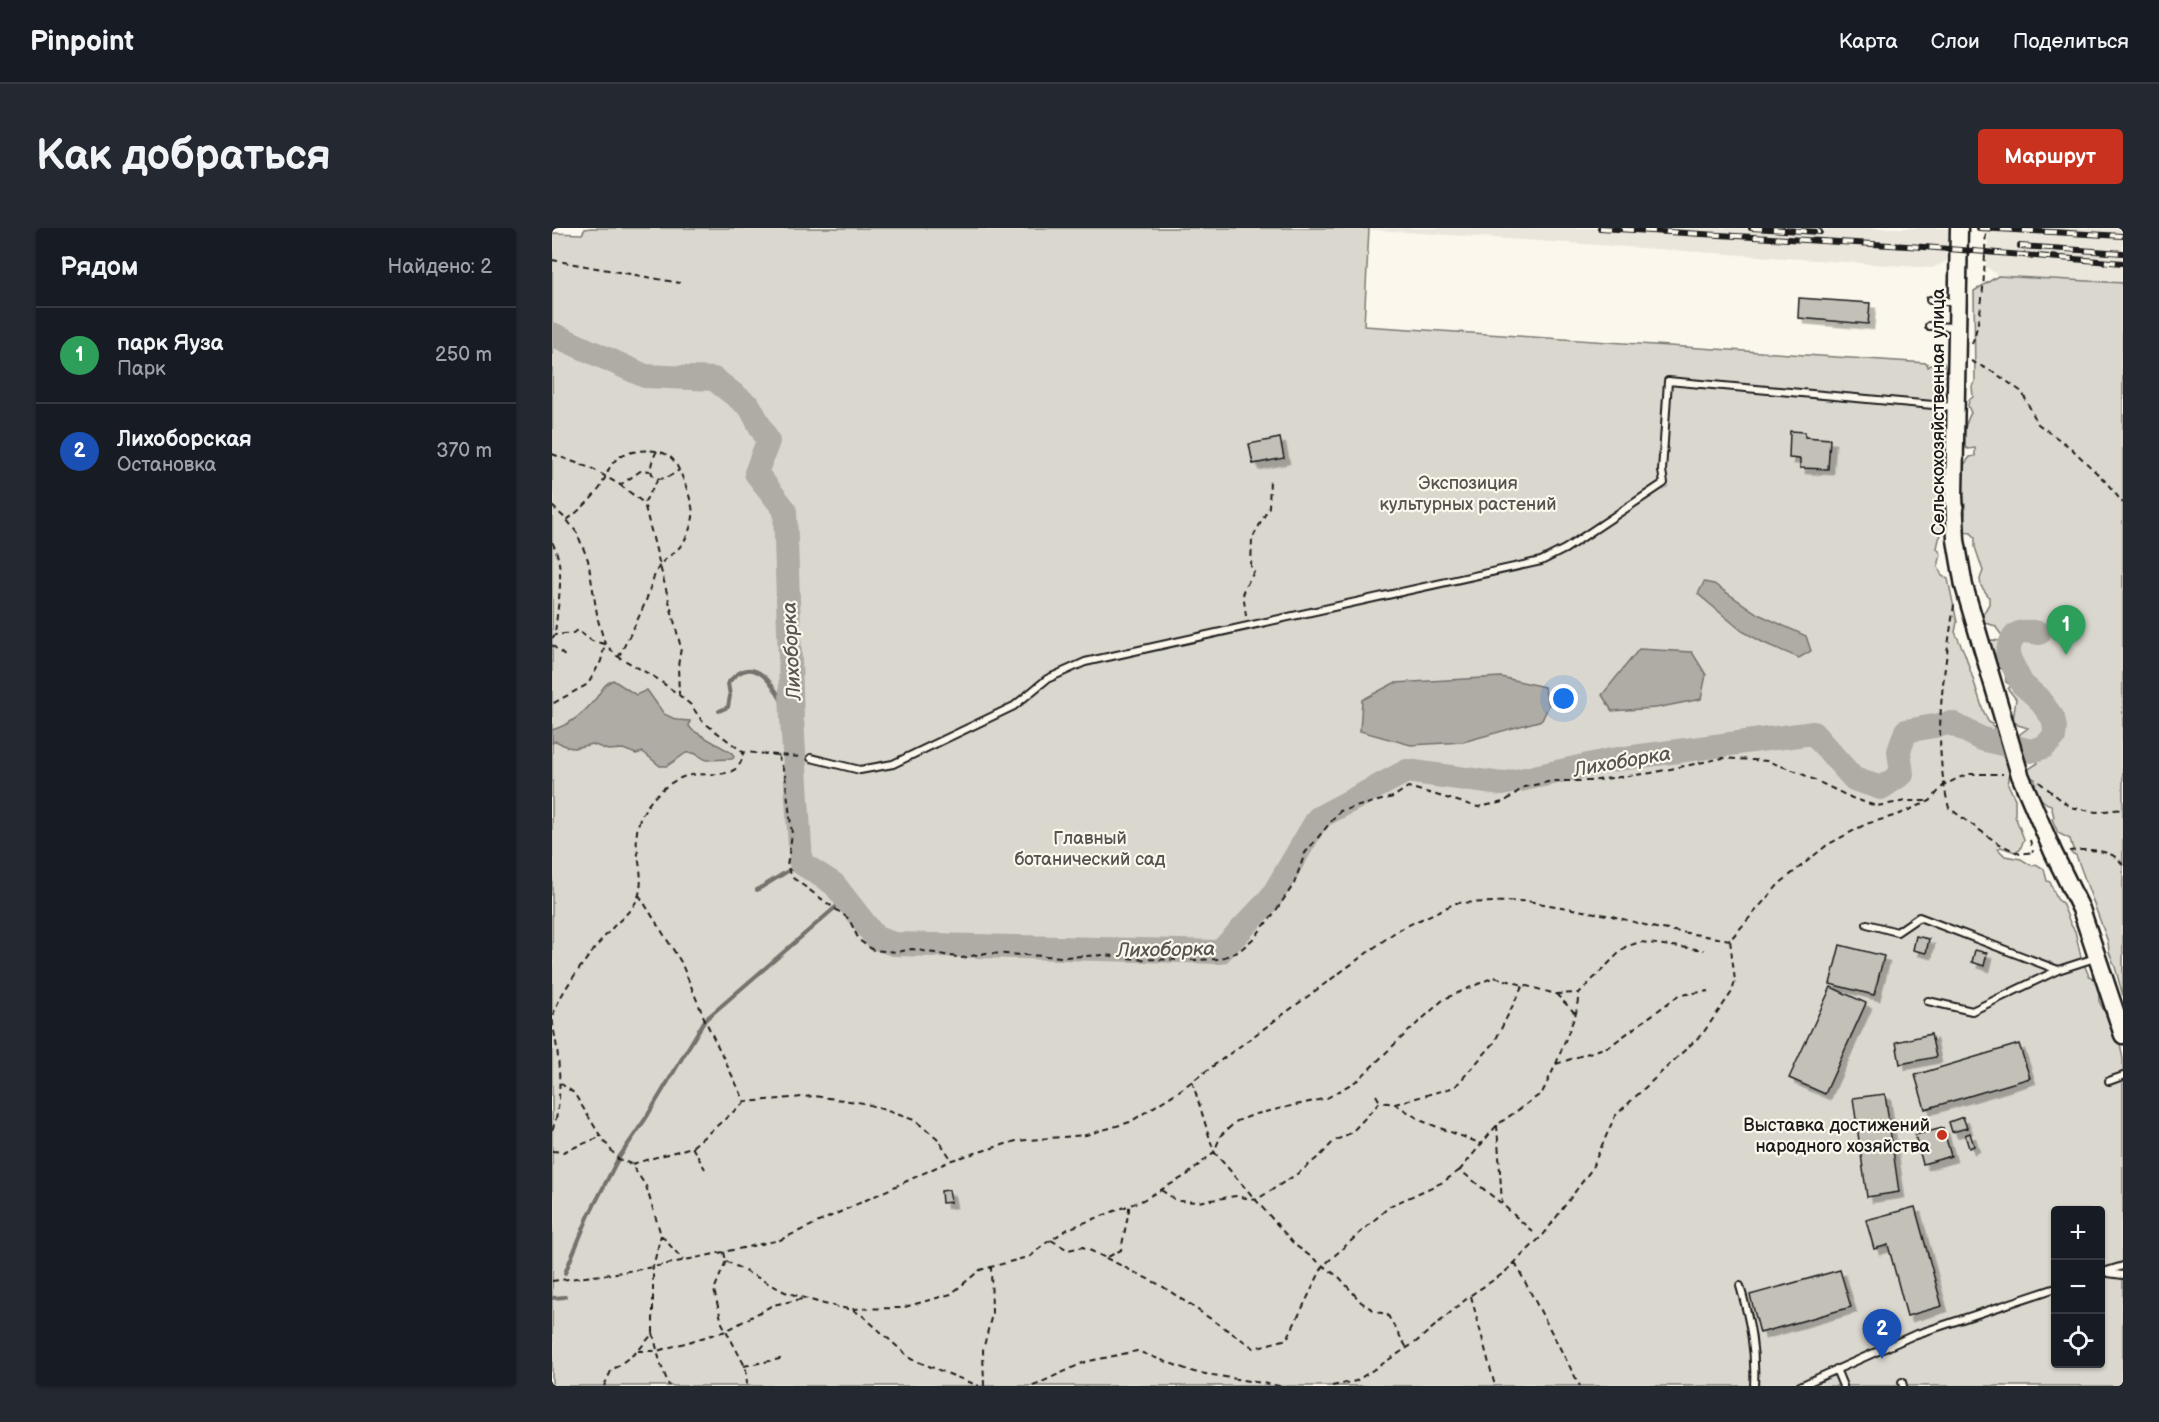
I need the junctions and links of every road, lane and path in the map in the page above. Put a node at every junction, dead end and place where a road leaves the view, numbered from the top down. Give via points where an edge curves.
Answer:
1 (1959, 228) edge
2 (1986, 228) edge
3 (552, 260) edge
4 (680, 283) dead end
5 (1930, 300) dead end
6 (1957, 302) junction
7 (1929, 326) dead end
8 (1957, 327) junction
9 (1971, 348) dead end
10 (1971, 354) dead end
11 (1971, 360) junction
12 (1969, 366) dead end
13 (1955, 407) junction
14 (657, 451) junction
15 (552, 454) edge
16 (679, 470) junction
17 (650, 471) junction
18 (605, 476) junction
19 (658, 479) junction
20 (1270, 479) dead end
21 (620, 485) junction
22 (644, 503) junction
23 (2123, 504) edge
24 (552, 507) edge
25 (567, 520) junction
26 (552, 542) edge
27 (661, 564) junction
28 (552, 585) edge
29 (559, 586) junction
30 (1954, 603) dead end
31 (1247, 625) junction
32 (555, 634) junction
33 (552, 638) edge
34 (605, 644) junction
35 (552, 645) edge
36 (619, 657) junction
37 (567, 658) dead end
38 (678, 695) junction
39 (552, 704) edge
40 (743, 752) junction
41 (778, 755) junction
42 (811, 758) joint
43 (2020, 775) junction
44 (1943, 786) junction
45 (1930, 801) junction
46 (2123, 809) edge
47 (2033, 852) dead end
48 (2053, 852) junction
49 (2123, 866) edge
50 (639, 895) junction
51 (1867, 924) dead end
52 (1730, 940) junction
53 (1704, 950) dead end
54 (2098, 957) junction
55 (2058, 970) junction
56 (1523, 985) junction
57 (1709, 991) dead end
58 (1578, 993) junction
59 (1556, 994) junction
60 (1928, 1001) dead end
61 (1576, 1013) junction
62 (552, 1018) edge
63 (2123, 1035) edge
64 (1556, 1064) junction
65 (2123, 1076) edge
66 (1192, 1081) junction
67 (2109, 1081) dead end
68 (560, 1083) junction
69 (1376, 1095) dead end
70 (745, 1102) junction
71 (1380, 1102) junction
72 (1395, 1104) junction
73 (1497, 1125) junction
74 (552, 1130) edge
75 (601, 1137) junction
76 (1482, 1144) junction
77 (693, 1147) junction
78 (552, 1151) edge
79 (1214, 1152) junction
80 (952, 1160) junction
81 (631, 1164) junction
82 (705, 1169) dead end
83 (1460, 1170) junction
84 (1161, 1190) junction
85 (1256, 1200) junction
86 (1502, 1204) junction
87 (1129, 1205) junction
88 (1533, 1232) dead end
89 (661, 1235) junction
90 (1051, 1240) junction
91 (724, 1252) junction
92 (1106, 1258) junction
93 (684, 1261) junction
94 (726, 1261) junction
95 (1515, 1263) junction
96 (1323, 1266) junction
97 (2123, 1266) edge
98 (653, 1267) junction
99 (991, 1267) junction
100 (2105, 1272) edge
101 (2105, 1273) edge
102 (2123, 1275) edge
103 (552, 1281) edge
104 (1740, 1286) dead end
105 (2051, 1289) edge
106 (1471, 1295) junction
107 (804, 1298) junction
108 (852, 1309) junction
109 (726, 1331) junction
110 (653, 1333) junction
111 (1407, 1348) junction
112 (638, 1351) junction
113 (657, 1351) junction
114 (785, 1358) dead end
115 (744, 1366) junction
116 (1836, 1369) junction
117 (604, 1386) edge
118 (669, 1386) edge
119 (747, 1386) edge
120 (979, 1386) edge
121 (984, 1386) edge
122 (1033, 1386) edge
123 (1280, 1386) edge
124 (1332, 1386) edge
125 (1495, 1386) edge
126 (1580, 1386) edge
127 (1754, 1386) edge
128 (1800, 1386) edge
129 (1843, 1386) edge

1 - 6 main road, Сельскохозяйственная улица
2 - 9 path via 1983,299
3 - 4 path
5 - 6 lane
6 - 8 main road, Сельскохозяйственная улица
7 - 8 lane
8 - 13 main road, Сельскохозяйственная улица
10 - 11 path
11 - 12 path
11 - 23 path via 2022,392 2038,424 2071,448
13 - 31 lane via 1668,381 1664,483 1565,549 1541,561
13 - 43 main road, Сельскохозяйственная улица via 1956,540 1964,586
14 - 16 path via 668,454
14 - 17 path
14 - 18 path via 623,454 615,459
15 - 18 path
16 - 19 path via 666,479
16 - 27 path via 693,517 685,540
17 - 19 path
17 - 21 path via 642,470
18 - 21 path
18 - 25 path via 592,497
19 - 22 path
20 - 31 path via 1269,507 1252,539 1254,572 1243,591
21 - 22 path
22 - 27 path
24 - 25 path
25 - 34 path via 577,532 588,561
26 - 29 path via 560,566
27 - 36 path
27 - 38 path via 681,648
28 - 29 path
29 - 32 path
30 - 44 path via 1939,710
31 - 42 lane via 1085,662 1047,679 1014,706 893,764 860,770
32 - 33 path
32 - 34 path via 577,630 592,641
34 - 36 path
34 - 39 path via 588,684
35 - 37 path
36 - 38 path
38 - 40 path via 702,721
40 - 41 path
40 - 50 path via 743,760 724,775 684,776 665,787 651,802 641,818 637,838
41 - 42 path
41 - 45 path via 785,775 792,834 787,866 793,878 849,919 859,940 873,950 912,949 962,958 986,953 1196,960 1219,959 1238,952 1275,912 1294,884 1305,853 1340,812 1393,797 1408,787 1478,807 1504,802 1524,787 1552,781 1651,773 1723,758 1767,761 1876,806
43 - 44 path via 1970,774
43 - 46 path via 2029,774 2070,807 2096,812
43 - 48 main road, Сельскохозяйственная улица
44 - 45 path
44 - 47 path via 1948,808 1965,821 2020,854
45 - 52 path via 1866,824 1827,845 1779,884
48 - 49 path via 2105,852
48 - 54 main road, Сельскохозяйственная улица via 2081,909
50 - 62 path via 596,946
50 - 70 path via 681,962
51 - 55 lane via 1897,932 1920,917
52 - 66 path via 1527,901 1456,903 1398,930
52 - 95 path via 1735,981 1732,992 1703,1033 1615,1116 1592,1170 1544,1234
53 - 58 path via 1640,942 1625,947
54 - 55 lane
54 - 63 main road, Сельскохозяйственная улица
55 - 60 lane via 1971,1011
56 - 59 path
56 - 72 path via 1494,1043 1455,1087
56 - 79 path via 1494,977 1444,999 1358,1080 1327,1098 1237,1121 1221,1135
57 - 64 path via 1679,995 1610,1046
58 - 59 path
58 - 61 path
59 - 61 path
61 - 64 path
62 - 68 path
64 - 73 path via 1542,1093
65 - 67 lane
66 - 79 path
66 - 80 path via 1130,1122 1086,1135 1016,1141
68 - 74 path
68 - 75 path via 574,1093
69 - 71 path
70 - 77 path
70 - 80 path via 814,1096 864,1103 914,1120 936,1138
71 - 72 path
71 - 85 path via 1352,1132
72 - 76 path via 1422,1121
73 - 76 path
73 - 86 path
75 - 78 path via 564,1152
75 - 81 path via 618,1159
76 - 83 path
77 - 81 path
77 - 82 path
79 - 84 path
79 - 85 path
80 - 91 path via 780,1240
81 - 89 path via 646,1186
83 - 86 path
83 - 96 path via 1390,1206
84 - 85 path via 1178,1201 1236,1196
84 - 87 path
85 - 96 path via 1295,1245
86 - 88 path
87 - 90 path via 1068,1229
87 - 92 path via 1121,1250
89 - 93 path
89 - 98 path
90 - 92 path via 1068,1250 1083,1247
90 - 99 path via 1031,1256
91 - 93 path
91 - 94 path
92 - 96 path via 1162,1286 1254,1348 1287,1339
93 - 98 path
94 - 107 path
94 - 109 path via 714,1290
95 - 106 path
95 - 126 path
96 - 111 path via 1361,1302 1386,1314
97 - 100 lane
98 - 103 path
98 - 110 path
99 - 108 path via 980,1270 951,1294 902,1308
99 - 121 path via 992,1314 983,1350
101 - 102 lane
104 - 127 lane via 1753,1335
105 - 116 lane via 1914,1335
106 - 111 path
106 - 125 path
107 - 108 path
107 - 109 path via 773,1305
108 - 120 path via 911,1359
109 - 113 path
109 - 115 path
110 - 112 path
110 - 113 path
111 - 124 path via 1356,1381
112 - 113 path
112 - 117 path via 610,1371
113 - 118 path
114 - 115 path
115 - 119 path
116 - 128 lane
116 - 129 lane
122 - 123 path via 1085,1362 1137,1351 1194,1372

